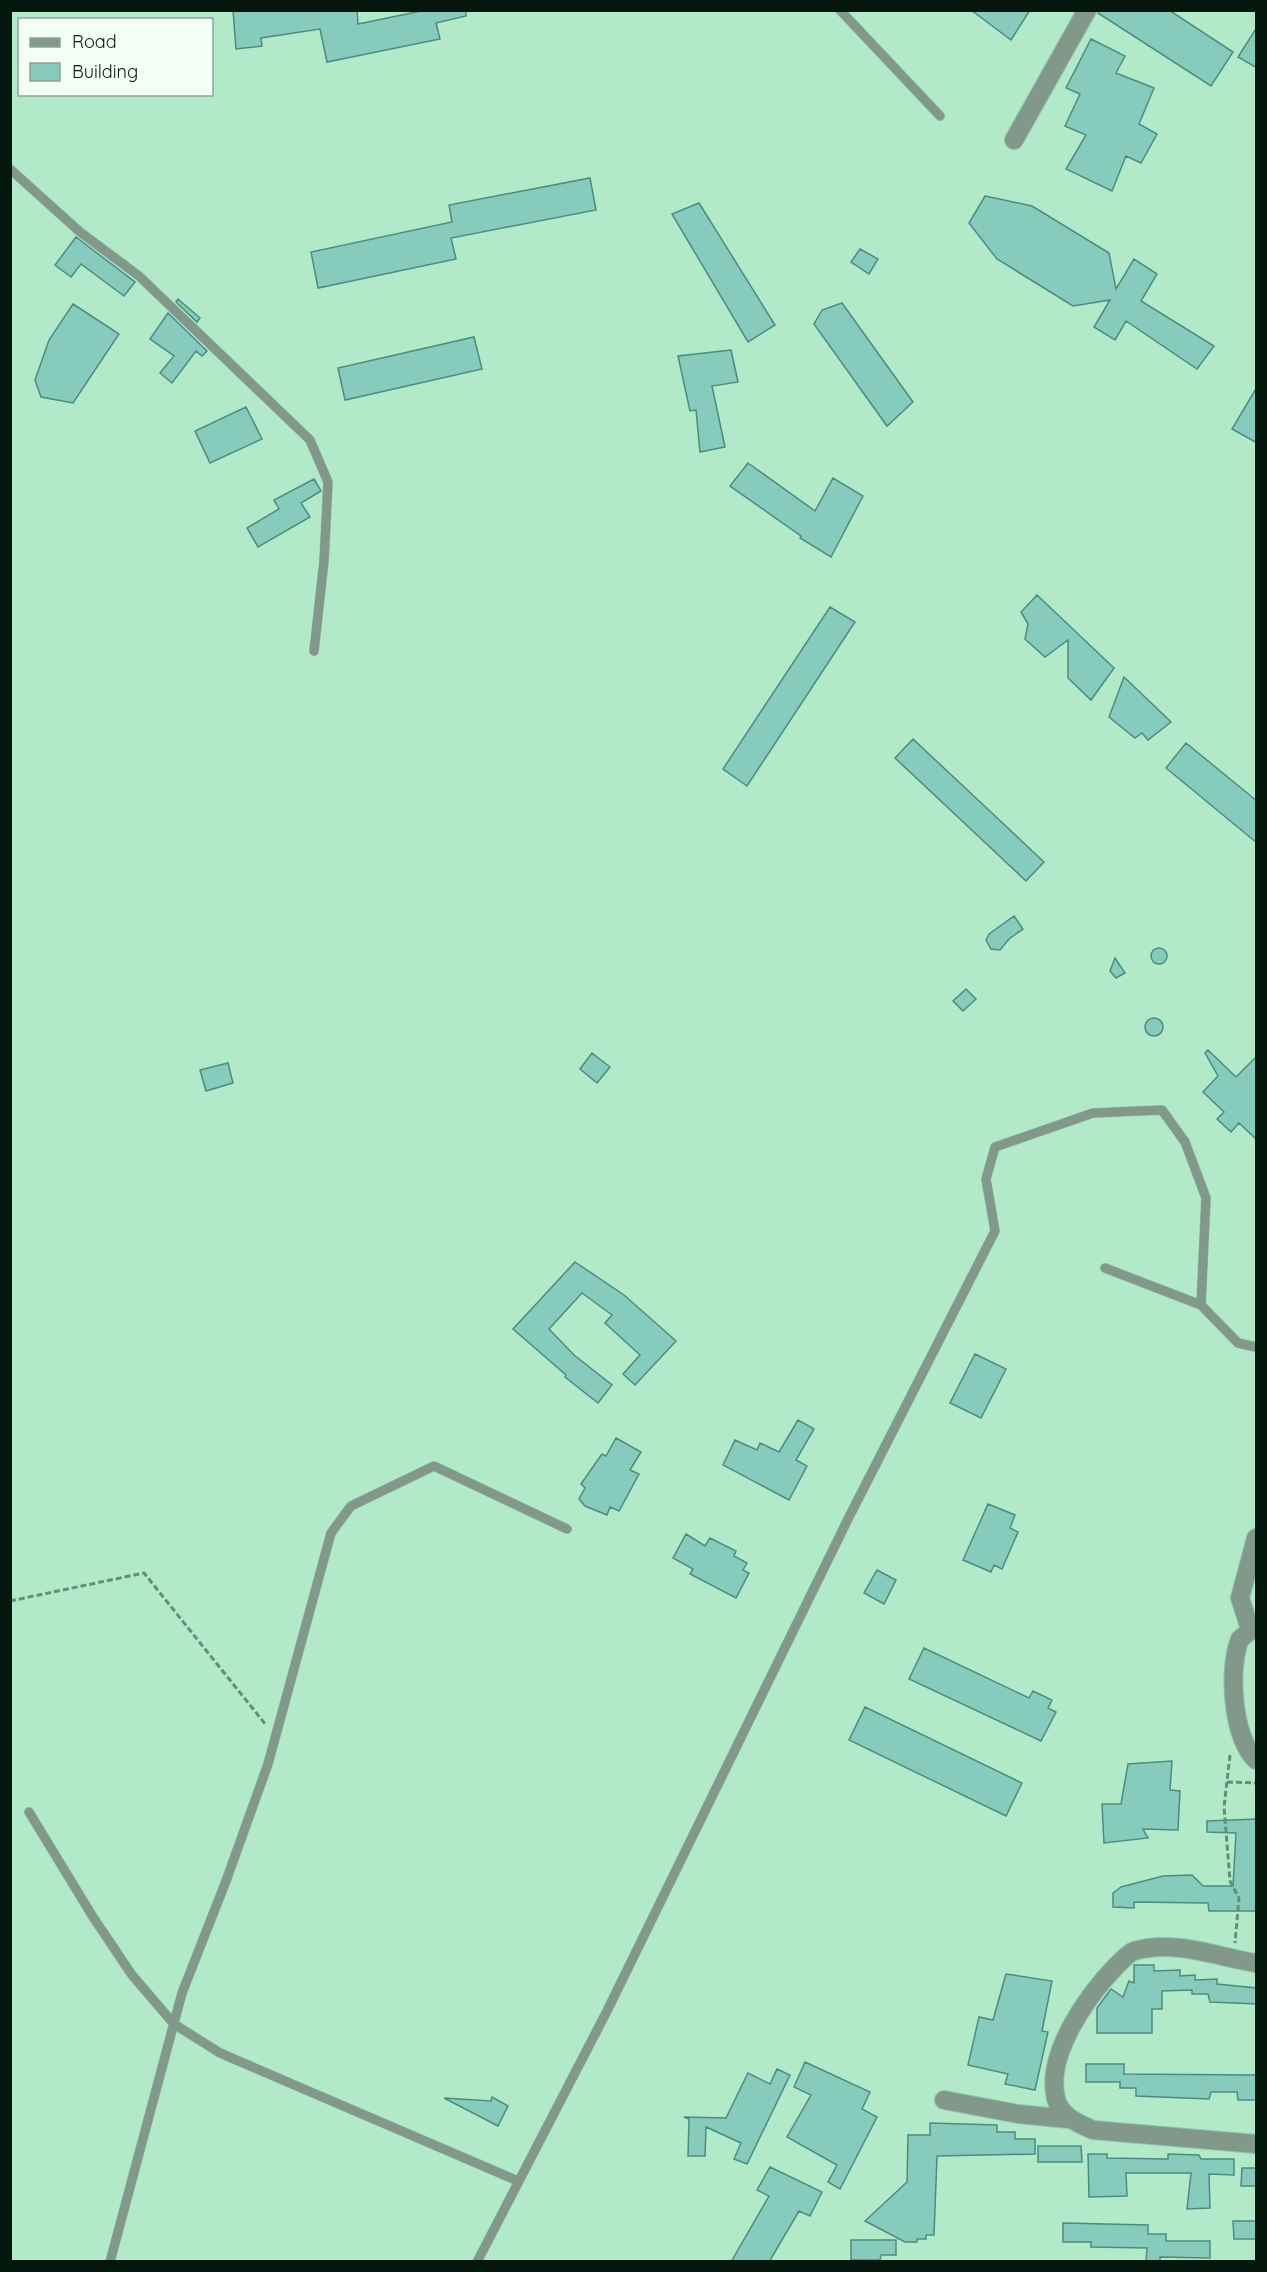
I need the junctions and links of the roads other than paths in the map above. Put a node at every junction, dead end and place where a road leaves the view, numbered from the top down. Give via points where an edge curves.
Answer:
1 (840, 10) edge
2 (1087, 10) edge
3 (939, 116) dead end
4 (1014, 140) dead end
5 (10, 170) edge
6 (314, 651) dead end
7 (1105, 1268) dead end
8 (1201, 1305) junction
9 (1257, 1347) edge
10 (567, 1529) dead end
11 (1257, 1538) edge
12 (1253, 1628) edge
13 (1257, 1760) edge
14 (29, 1812) dead end
15 (1257, 1963) edge
16 (174, 2024) junction
17 (945, 2100) dead end
18 (1069, 2119) junction
19 (1257, 2144) edge
20 (518, 2181) junction
21 (110, 2262) edge
22 (477, 2262) edge

1 - 3 lane
2 - 4 street
5 - 6 lane via 80,232 140,276 310,440 328,482
7 - 8 lane
8 - 9 lane via 1238,1343
8 - 20 lane via 1206,1198 1185,1142 1162,1110 1093,1113 995,1147 986,1179 995,1231 848,1519 607,2012
10 - 16 lane via 434,1466 351,1506 330,1533 275,1736
11 - 12 street via 1240,1598
12 - 13 street via 1240,1639 1234,1676 1240,1728
14 - 16 lane via 132,1975
15 - 18 street via 1161,1946 1131,1951 1102,1981 1070,2028 1056,2066 1056,2100
16 - 20 lane via 220,2053
16 - 21 lane
17 - 18 street via 1018,2115
18 - 19 street via 1093,2130
20 - 22 lane

